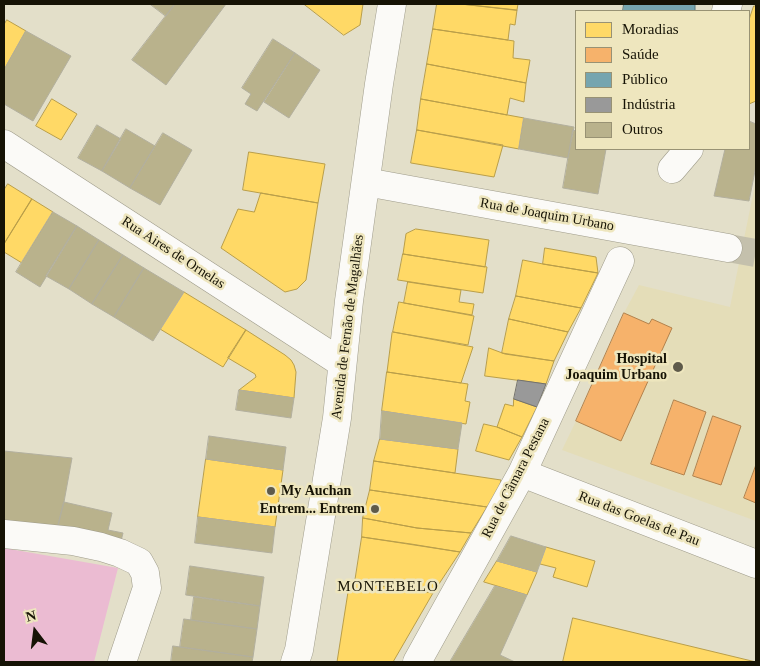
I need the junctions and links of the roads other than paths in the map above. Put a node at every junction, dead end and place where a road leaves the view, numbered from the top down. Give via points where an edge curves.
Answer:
1 (392, 4) edge
2 (4, 144) edge
3 (366, 182) junction
4 (728, 248) tunnel mouth
5 (620, 261) dead end
6 (342, 363) junction
7 (522, 473) junction
8 (4, 534) edge
9 (756, 564) edge
10 (299, 658) edge
11 (122, 662) edge
12 (417, 662) edge

1 - 3 street, Avenida de Fernão de Magalhães
2 - 6 street, Rua Aires de Ornelas
3 - 4 street, Rua de Joaquim Urbano
3 - 6 street, Avenida de Fernão de Magalhães
5 - 7 street, Rua de Câmara Pestana
6 - 10 street, Avenida de Fernão de Magalhães via 337,418
7 - 9 street, Rua das Goelas de Pau
7 - 12 street, Rua de Câmara Pestana
8 - 11 street via 102,546 139,562 147,588

